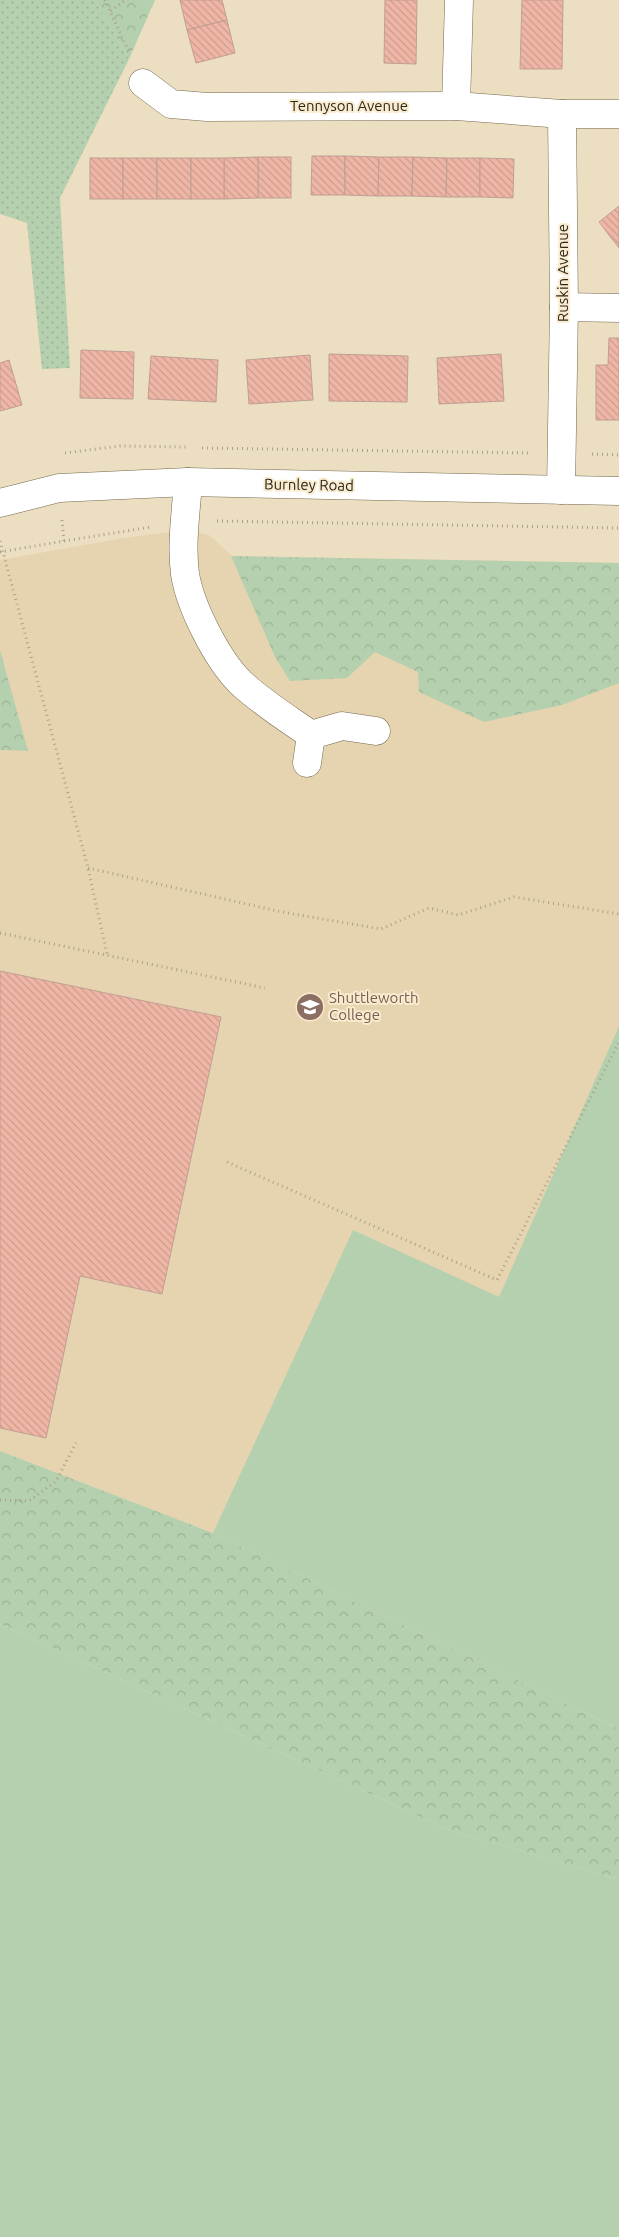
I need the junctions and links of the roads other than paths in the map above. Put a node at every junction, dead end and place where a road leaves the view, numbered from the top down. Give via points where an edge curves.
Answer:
1 (459, 0) edge
2 (143, 83) road end
3 (456, 106) junction
4 (562, 114) junction
5 (619, 114) edge
6 (564, 307) junction
7 (619, 308) edge
8 (188, 482) junction
9 (561, 490) junction
10 (619, 491) edge
11 (0, 503) edge
12 (376, 732) dead end
13 (310, 735) junction
14 (307, 763) dead end

1 - 3 street
2 - 3 street, Tennyson Avenue via 171,104 207,107
3 - 4 street, Tennyson Avenue
4 - 5 street
4 - 6 street, Ruskin Avenue
6 - 7 street
6 - 9 street, Ruskin Avenue
8 - 9 street, Burnley Road
8 - 11 street, Burnley Road via 60,488
8 - 13 street via 185,522 187,581 192,603 212,643 240,681
9 - 10 street, Burnley Road
12 - 13 street via 342,726
13 - 14 street

